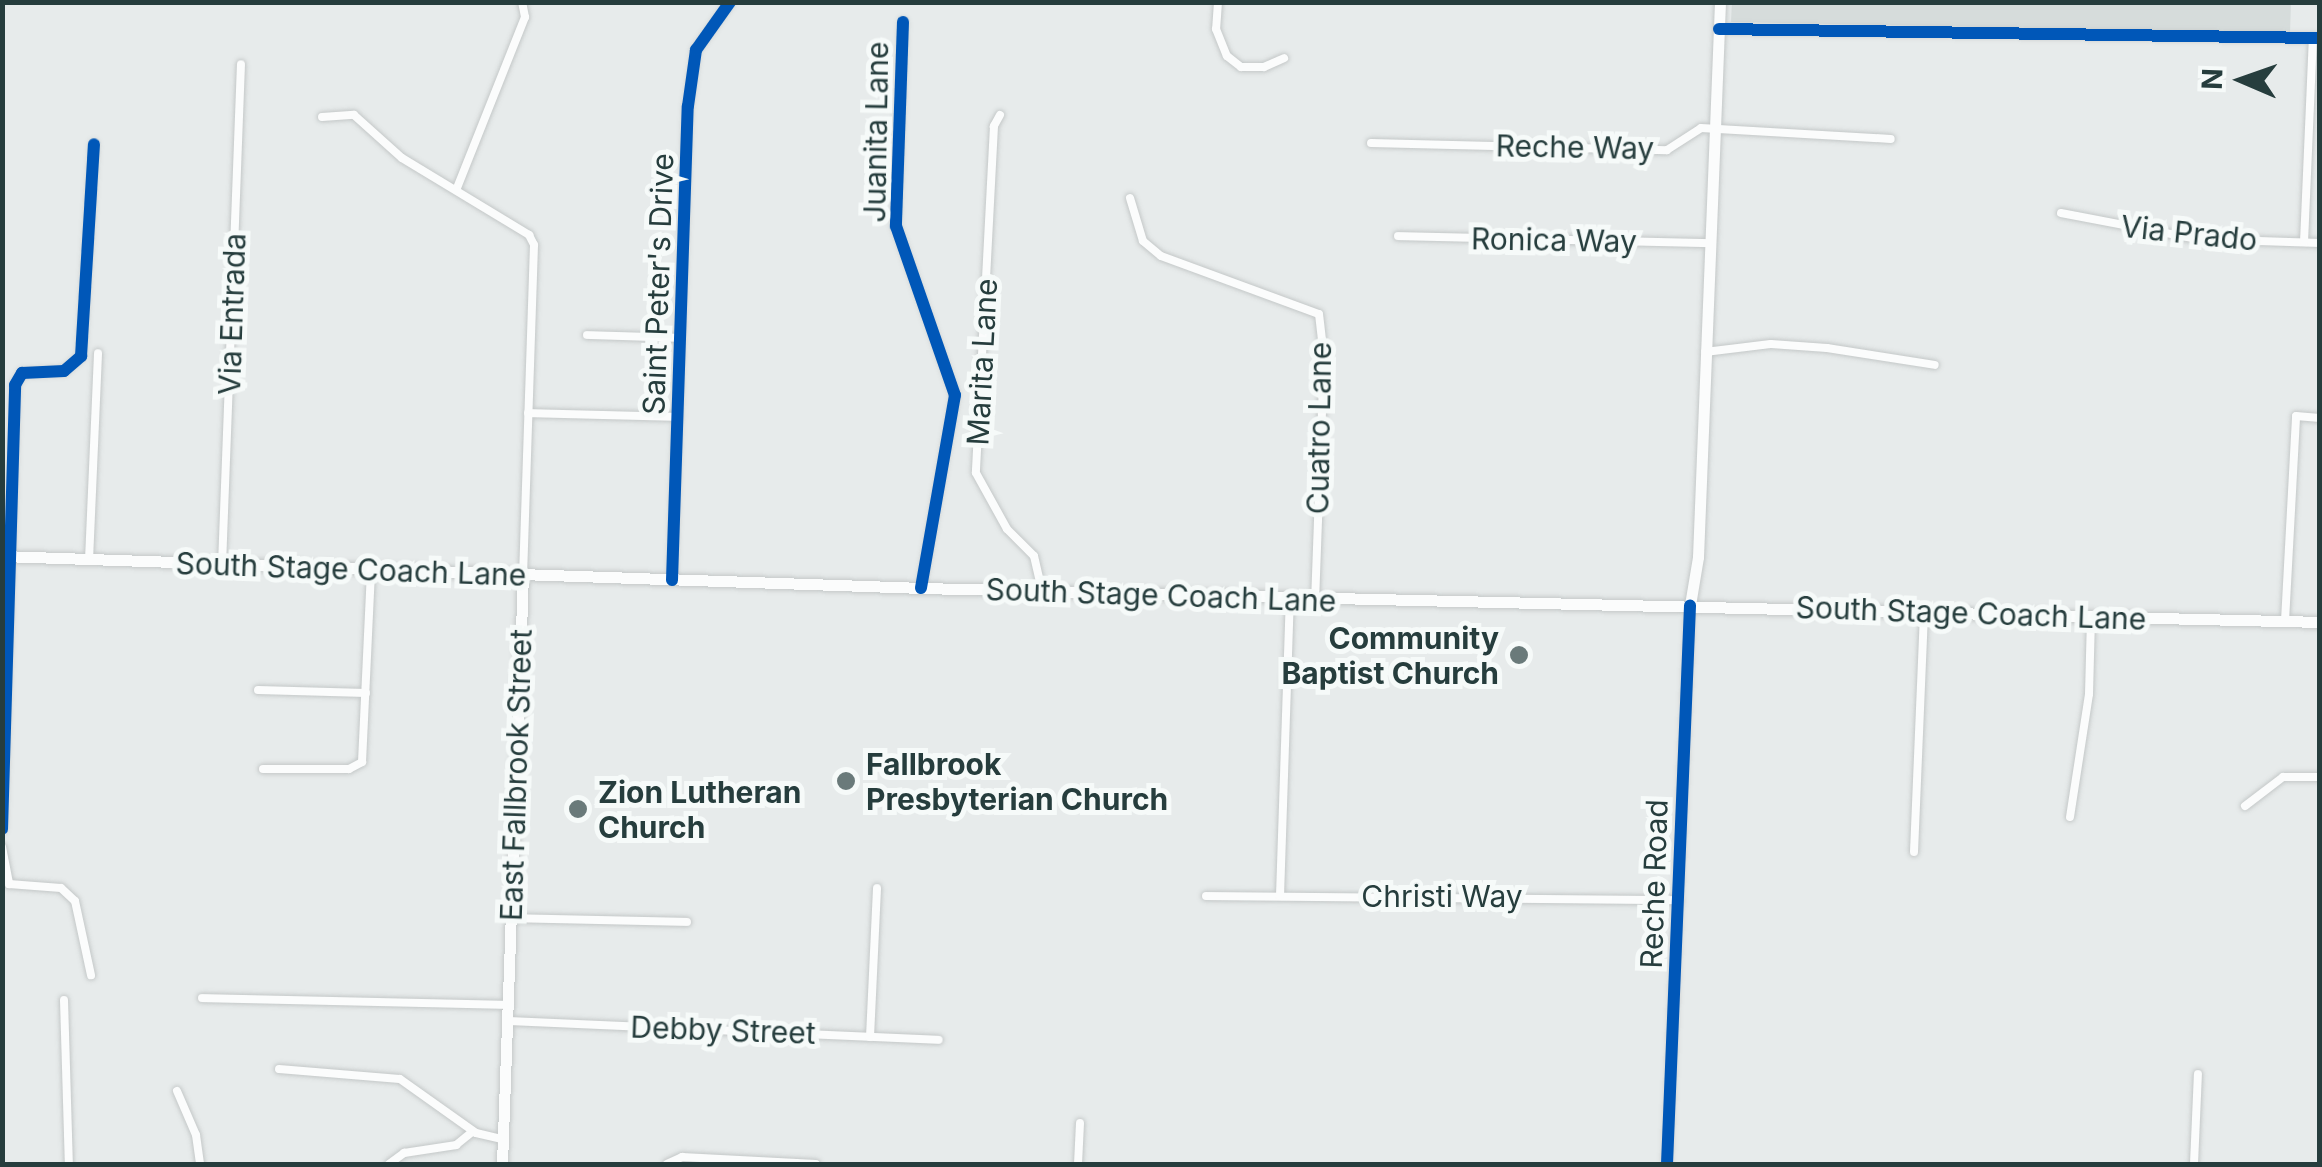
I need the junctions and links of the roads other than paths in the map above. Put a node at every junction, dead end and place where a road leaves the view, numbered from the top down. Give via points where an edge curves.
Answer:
1 (522, 2) edge
2 (730, 2) edge
3 (1218, 2) edge
4 (1720, 2) edge
5 (902, 22) dead end
6 (1719, 29) junction
7 (2316, 39) edge
8 (1284, 58) dead end
9 (242, 64) dead end
10 (1000, 115) dead end
11 (322, 117) dead end
12 (1715, 129) junction
13 (1891, 139) dead end
14 (1371, 143) dead end
15 (94, 144) dead end
16 (457, 188) junction
17 (1130, 198) dead end
18 (2061, 213) dead end
19 (1398, 236) dead end
20 (2304, 242) junction
21 (1709, 243) junction
22 (2320, 243) edge
23 (587, 335) dead end
24 (680, 338) junction
25 (1705, 352) junction
26 (98, 353) dead end
27 (1936, 366) dead end
28 (528, 413) junction
29 (678, 417) junction
30 (2320, 418) edge
31 (7, 556) edge
32 (89, 560) junction
33 (222, 565) junction
34 (371, 570) junction
35 (523, 574) junction
36 (672, 580) junction
37 (921, 588) junction
38 (1042, 591) junction
39 (1290, 598) junction
40 (1316, 599) junction
41 (1690, 605) junction
42 (1924, 612) junction
43 (2091, 616) junction
44 (2284, 621) junction
45 (2320, 622) edge
46 (258, 690) dead end
47 (366, 692) junction
48 (263, 768) dead end
49 (2320, 777) edge
50 (2245, 806) dead end
51 (2070, 817) dead end
52 (2, 829) edge
53 (2, 848) edge
54 (1914, 852) dead end
55 (876, 888) dead end
56 (1206, 896) dead end
57 (1280, 896) junction
58 (1679, 900) junction
59 (510, 918) junction
60 (687, 922) dead end
61 (91, 975) dead end
62 (202, 998) dead end
63 (64, 1000) dead end
64 (508, 1005) junction
65 (507, 1022) junction
66 (870, 1037) junction
67 (939, 1040) dead end
68 (279, 1069) dead end
69 (2198, 1074) dead end
70 (177, 1091) dead end
71 (1080, 1123) dead end
72 (472, 1131) junction
73 (502, 1139) junction
74 (800, 1163) edge
75 (69, 1164) edge
76 (200, 1164) edge
77 (389, 1164) edge
78 (502, 1164) edge
79 (666, 1164) edge
80 (816, 1164) edge
81 (1078, 1164) edge
82 (1667, 1164) edge
83 (2194, 1164) edge

1 - 16 street via 525,17
2 - 24 street, Saint Peter's Drive via 696,50
3 - 8 street via 1218,41 1229,58 1240,67 1264,68
4 - 6 main road, Reche Road
5 - 37 street, Juanita Lane via 896,226 956,394
6 - 7 street
6 - 12 main road, Reche Road
7 - 20 street
9 - 33 street, Via Entrada
10 - 38 street, Marita Lane via 994,126 976,472 1007,529 1034,556
11 - 16 street via 354,115 402,158
12 - 13 street, Reche Way
12 - 14 street, Reche Way via 1695,128 1667,150
12 - 21 main road, Reche Road
15 - 31 street via 82,356 64,370 22,373 16,385
16 - 28 street, East Fallbrook Street via 529,235 534,245
17 - 40 street, Cuatro Lane via 1142,241 1161,256 1319,314 1324,357
18 - 20 street, Via Prado via 2197,239
19 - 21 street, Ronica Way
20 - 22 street, Via Prado
21 - 25 main road, Reche Road
23 - 24 street
24 - 29 street, Saint Peter's Drive
25 - 27 street via 1827,348
25 - 41 main road, Reche Road
26 - 32 street
28 - 29 street
28 - 35 street, East Fallbrook Street
29 - 36 street, Saint Peter's Drive
30 - 44 street via 2296,416
31 - 32 main road, South Stage Coach Lane
31 - 52 street
32 - 33 main road, South Stage Coach Lane
33 - 34 main road, South Stage Coach Lane
34 - 35 main road, South Stage Coach Lane
34 - 47 street
35 - 36 main road, South Stage Coach Lane
35 - 59 main road, East Fallbrook Street
36 - 37 main road, South Stage Coach Lane
37 - 38 main road, South Stage Coach Lane
38 - 39 main road, South Stage Coach Lane
39 - 40 main road, South Stage Coach Lane
39 - 57 street
40 - 41 main road, South Stage Coach Lane
41 - 42 main road, South Stage Coach Lane
41 - 58 street, Reche Road
42 - 43 main road, South Stage Coach Lane
42 - 54 street
43 - 44 main road, South Stage Coach Lane
43 - 51 street via 2088,694
44 - 45 main road, South Stage Coach Lane
46 - 47 street
47 - 48 street via 358,766
49 - 50 street via 2283,776
53 - 61 street via 9,884 61,888 75,900
55 - 66 street
56 - 57 street, Christi Way
57 - 58 street, Christi Way
58 - 82 street, Reche Road
59 - 60 street
59 - 64 main road, East Fallbrook Street
62 - 64 street
63 - 75 street
64 - 65 main road, East Fallbrook Street
65 - 66 street, Debby Street
65 - 73 main road, East Fallbrook Street
66 - 67 street, Debby Street
68 - 72 street via 400,1080
69 - 83 street
70 - 76 street
71 - 81 street
72 - 73 street
72 - 77 street via 456,1145 404,1153
73 - 78 main road, East Fallbrook Street
74 - 79 street via 682,1157
74 - 80 street

